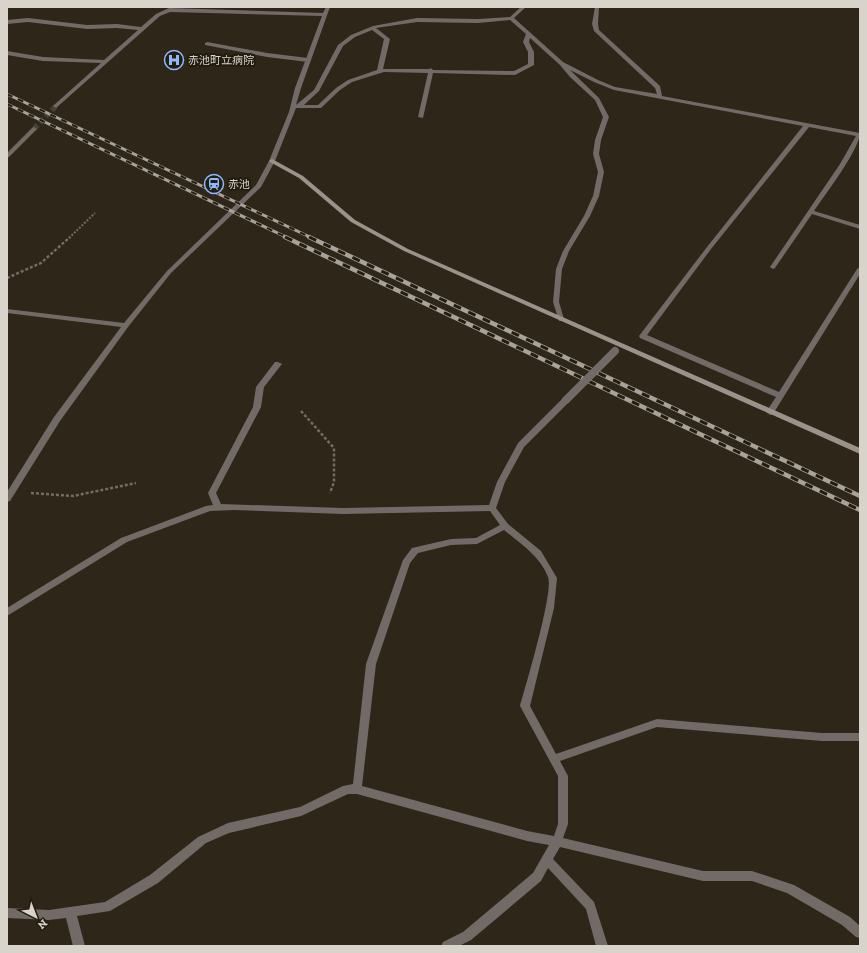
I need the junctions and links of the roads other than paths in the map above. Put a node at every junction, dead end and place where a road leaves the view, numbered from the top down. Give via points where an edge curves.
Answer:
1 (328, 7) edge
2 (524, 7) edge
3 (597, 7) edge
4 (324, 15) junction
5 (511, 18) junction
6 (7, 22) edge
7 (373, 28) junction
8 (142, 29) junction
9 (529, 34) junction
10 (207, 44) dead end
11 (7, 53) edge
12 (308, 60) junction
13 (106, 62) junction
14 (561, 63) junction
15 (431, 70) junction
16 (380, 71) junction
17 (660, 97) junction
18 (56, 106) tunnel mouth
19 (299, 106) junction
20 (292, 112) junction
21 (421, 117) dead end
22 (807, 125) junction
23 (34, 129) tunnel mouth
24 (860, 135) edge
25 (7, 156) edge
26 (272, 161) junction
27 (811, 212) junction
28 (860, 227) edge
29 (773, 267) dead end
30 (860, 269) edge
31 (7, 311) edge
32 (561, 319) junction
33 (126, 325) junction
34 (620, 345) junction
35 (278, 364) dead end
36 (780, 396) junction
37 (770, 412) junction
38 (860, 451) edge
39 (7, 499) edge
40 (218, 507) junction
41 (492, 508) junction
42 (505, 526) junction
43 (7, 612) edge
44 (860, 737) edge
45 (554, 759) junction
46 (357, 789) junction
47 (557, 841) junction
48 (547, 860) junction
49 (70, 912) junction
50 (7, 913) edge
51 (860, 933) edge
52 (79, 946) edge
53 (447, 946) edge
54 (602, 946) edge

1 - 4 street
2 - 5 street
3 - 17 street via 597,31 658,87
4 - 8 street via 233,10 169,10 158,15
4 - 12 street
5 - 7 street via 478,21 417,20
5 - 9 street
6 - 8 street via 28,20 87,27 117,26
7 - 16 street via 387,39
7 - 19 street via 353,36 341,45 316,91
8 - 13 street
9 - 14 street
9 - 15 street via 526,42 531,52 532,65 515,73
10 - 12 street
11 - 13 street via 43,59
12 - 20 street
13 - 18 street
14 - 17 street via 614,88
14 - 32 street via 597,98 606,117 596,154 601,172 596,196 559,268 556,302
15 - 16 street
15 - 21 street
16 - 19 street via 350,81 319,107
17 - 22 street
19 - 20 street
20 - 26 street
22 - 24 street
22 - 36 street via 643,336
23 - 25 street
24 - 27 street
26 - 32 street via 301,177 352,221 406,250
26 - 33 street via 259,186 169,272
27 - 28 street
27 - 29 street
30 - 36 street
31 - 33 street
32 - 34 street
33 - 39 street via 57,419
34 - 37 street
34 - 41 street, bridge via 521,445 501,482
35 - 40 street via 260,387 257,407 212,493
36 - 37 street
37 - 38 street
40 - 41 street via 323,510
40 - 43 street via 208,508 124,540
41 - 42 street
42 - 45 street via 538,553 553,578 550,608 525,706
42 - 46 street via 477,541 451,542 415,550 406,562 371,664
44 - 45 street via 822,737 657,723
45 - 47 street via 563,776 564,824
46 - 47 street via 527,836
46 - 49 street via 347,789 301,810 228,828 202,840 154,879 106,907
47 - 48 street
47 - 51 street via 703,876 752,876 790,889 846,921
48 - 53 street via 537,878 467,936
48 - 54 street via 590,906
49 - 50 street via 49,915
49 - 52 street

